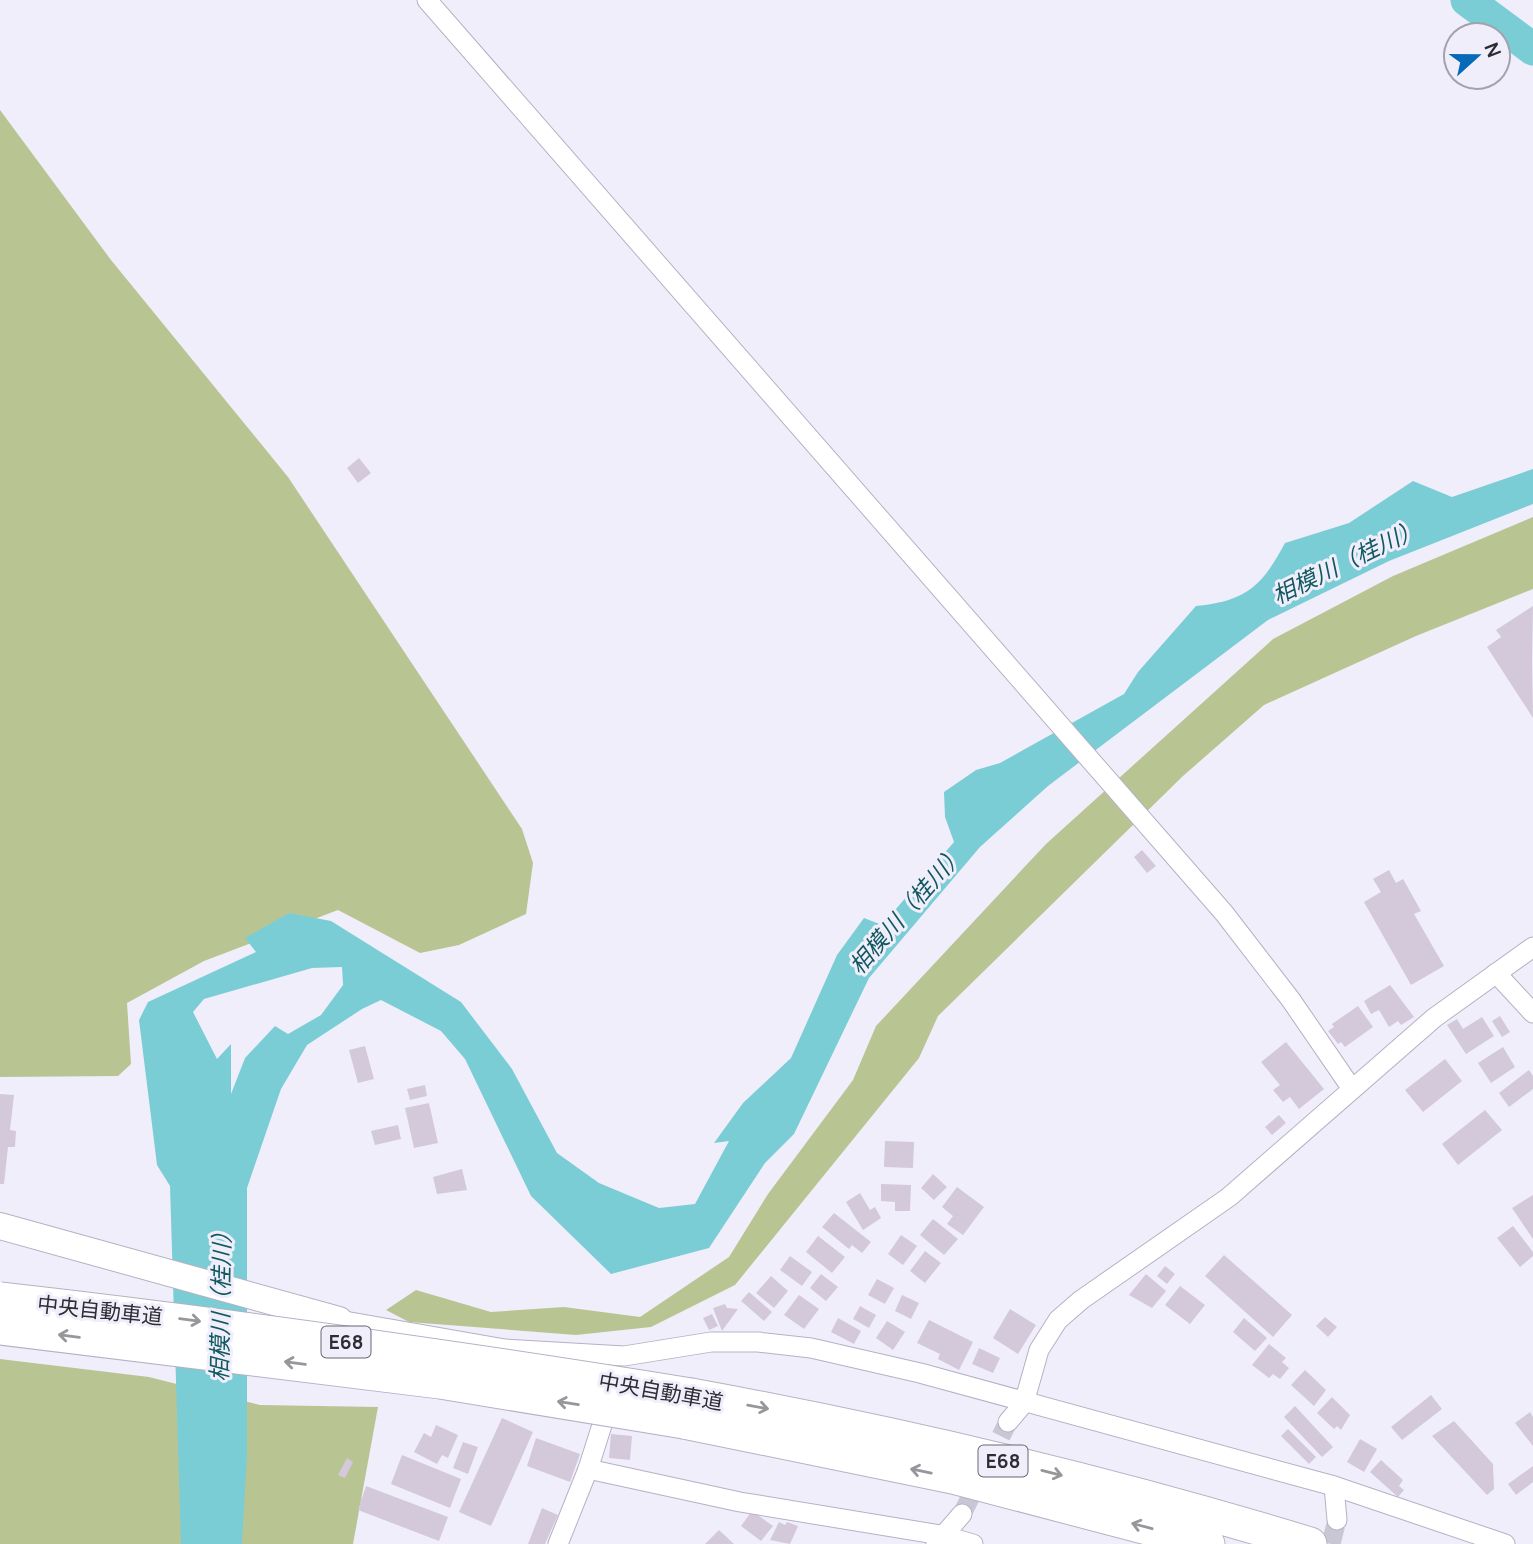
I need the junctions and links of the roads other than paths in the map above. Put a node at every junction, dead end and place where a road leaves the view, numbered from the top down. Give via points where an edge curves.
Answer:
1 (428, 0) edge
2 (1533, 947) edge
3 (1496, 973) junction
4 (1533, 1013) edge
5 (1352, 1089) junction
6 (0, 1226) edge
7 (0, 1299) edge
8 (339, 1320) joint
9 (0, 1328) edge
10 (625, 1356) junction
11 (1024, 1403) junction
12 (688, 1409) junction
13 (1008, 1422) tunnel mouth
14 (588, 1469) junction
15 (1334, 1486) junction
16 (962, 1514) tunnel mouth
17 (1337, 1520) tunnel mouth
18 (939, 1540) edge
19 (558, 1544) edge
20 (972, 1544) edge
21 (1208, 1544) edge
22 (1310, 1544) edge
23 (1505, 1544) edge

1 - 5 street via 1145,823 1258,957
2 - 3 street
3 - 4 street
3 - 5 street via 1434,1018
5 - 11 street via 1229,1197 1058,1320 1040,1350
6 - 8 street
7 -> 12 highway, 中央自動車道 / E68, bridge via 416,1352
8 - 10 street via 505,1349
12 -> 9 highway, 中央自動車道 / E68, bridge
10 - 11 street via 711,1342 797,1347 920,1373
10 - 14 street
11 - 13 street
11 - 15 street
21 -> 12 highway, 中央自動車道 / E68
12 -> 22 highway, 中央自動車道 / E68 via 794,1414 1104,1486
14 - 18 street
14 - 19 street
15 - 17 street
15 - 23 street
16 - 18 street
18 - 20 street

